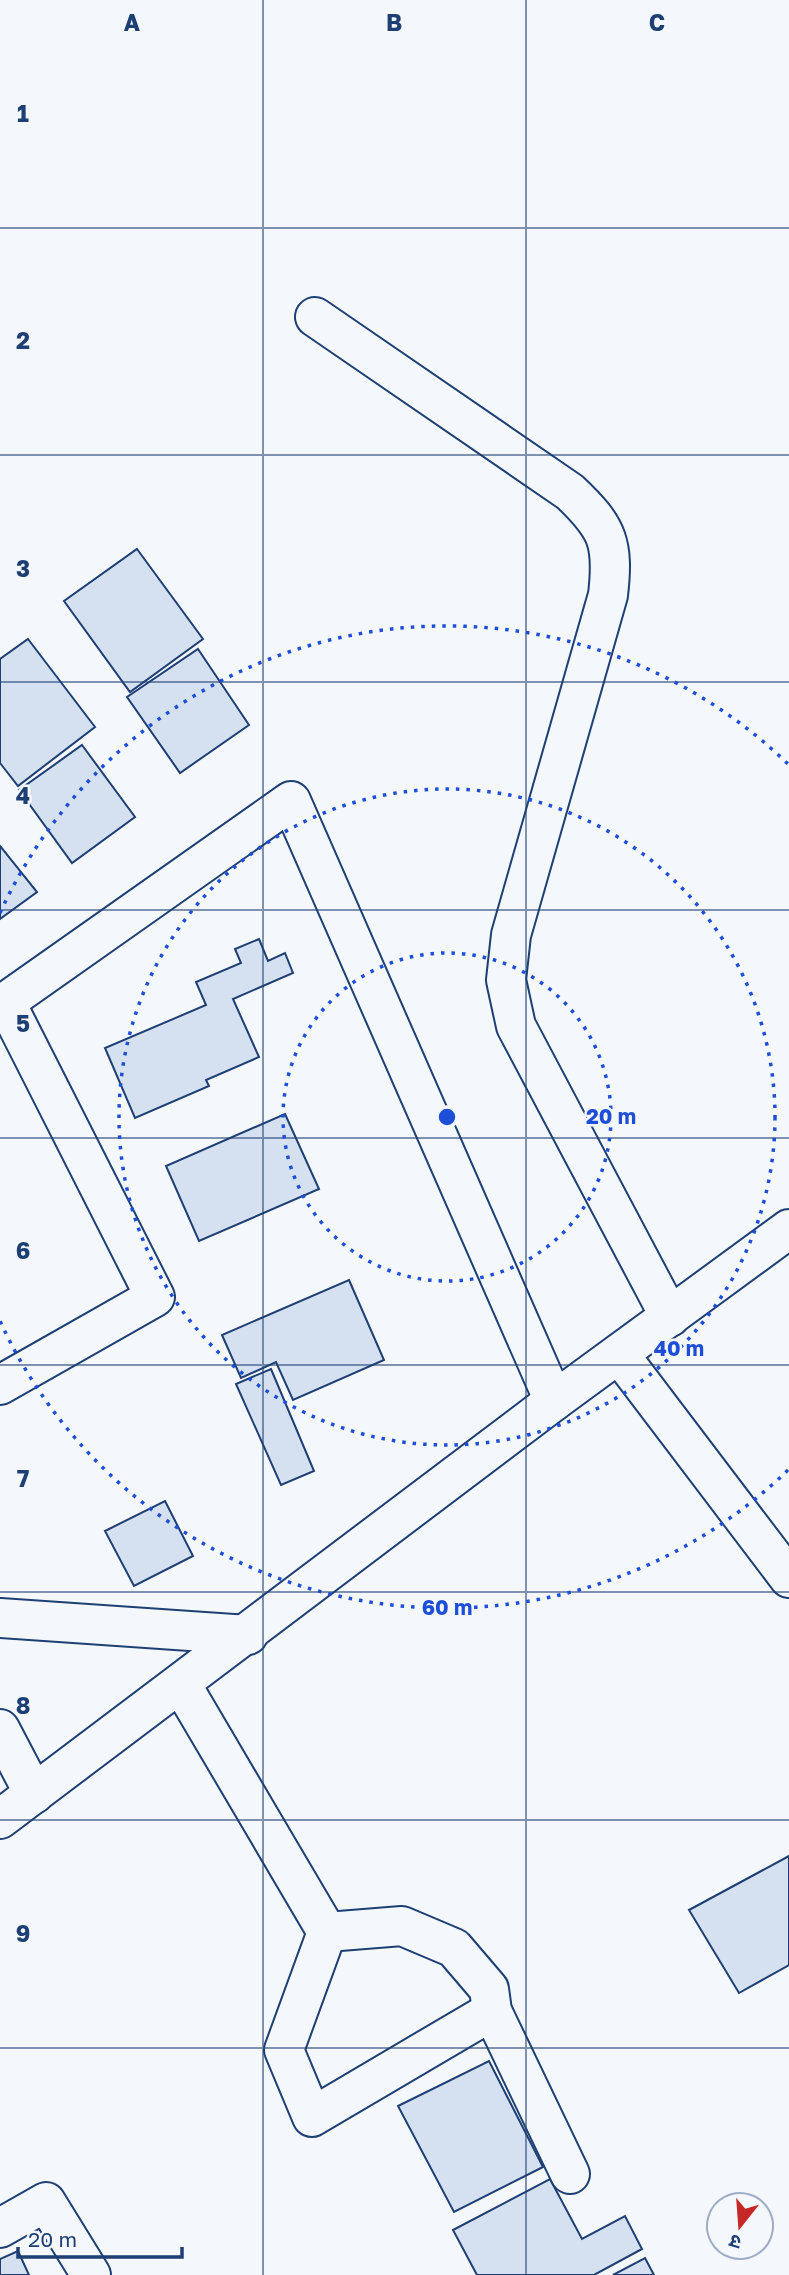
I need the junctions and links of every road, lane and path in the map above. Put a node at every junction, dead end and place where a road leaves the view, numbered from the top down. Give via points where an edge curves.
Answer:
1 (314, 317) dead end
2 (3, 1004) edge
3 (789, 1229) edge
4 (670, 1317) junction
5 (619, 1354) junction
6 (0, 1385) edge
7 (554, 1401) junction
8 (789, 1578) edge
9 (0, 1618) edge
10 (248, 1634) junction
11 (181, 1684) junction
12 (0, 1729) edge
13 (34, 1794) junction
14 (0, 1819) edge
15 (327, 1932) junction
16 (492, 2011) junction
17 (570, 2174) dead end
18 (0, 2228) edge
19 (91, 2275) edge

1 - 4 street via 570,492 596,516 612,558 608,595 511,935 506,980 516,1026
2 - 6 street via 155,1297
2 - 7 street via 291,801
3 - 4 street
4 - 5 street
5 - 7 street
5 - 8 street
7 - 10 street
9 - 10 street
10 - 11 street
11 - 13 street
11 - 15 street
12 - 13 street
13 - 14 street
15 - 16 street via 402,1926 454,1948 489,1989
15 - 16 street via 284,2050 312,2117
16 - 17 street
18 - 19 street via 46,2202

